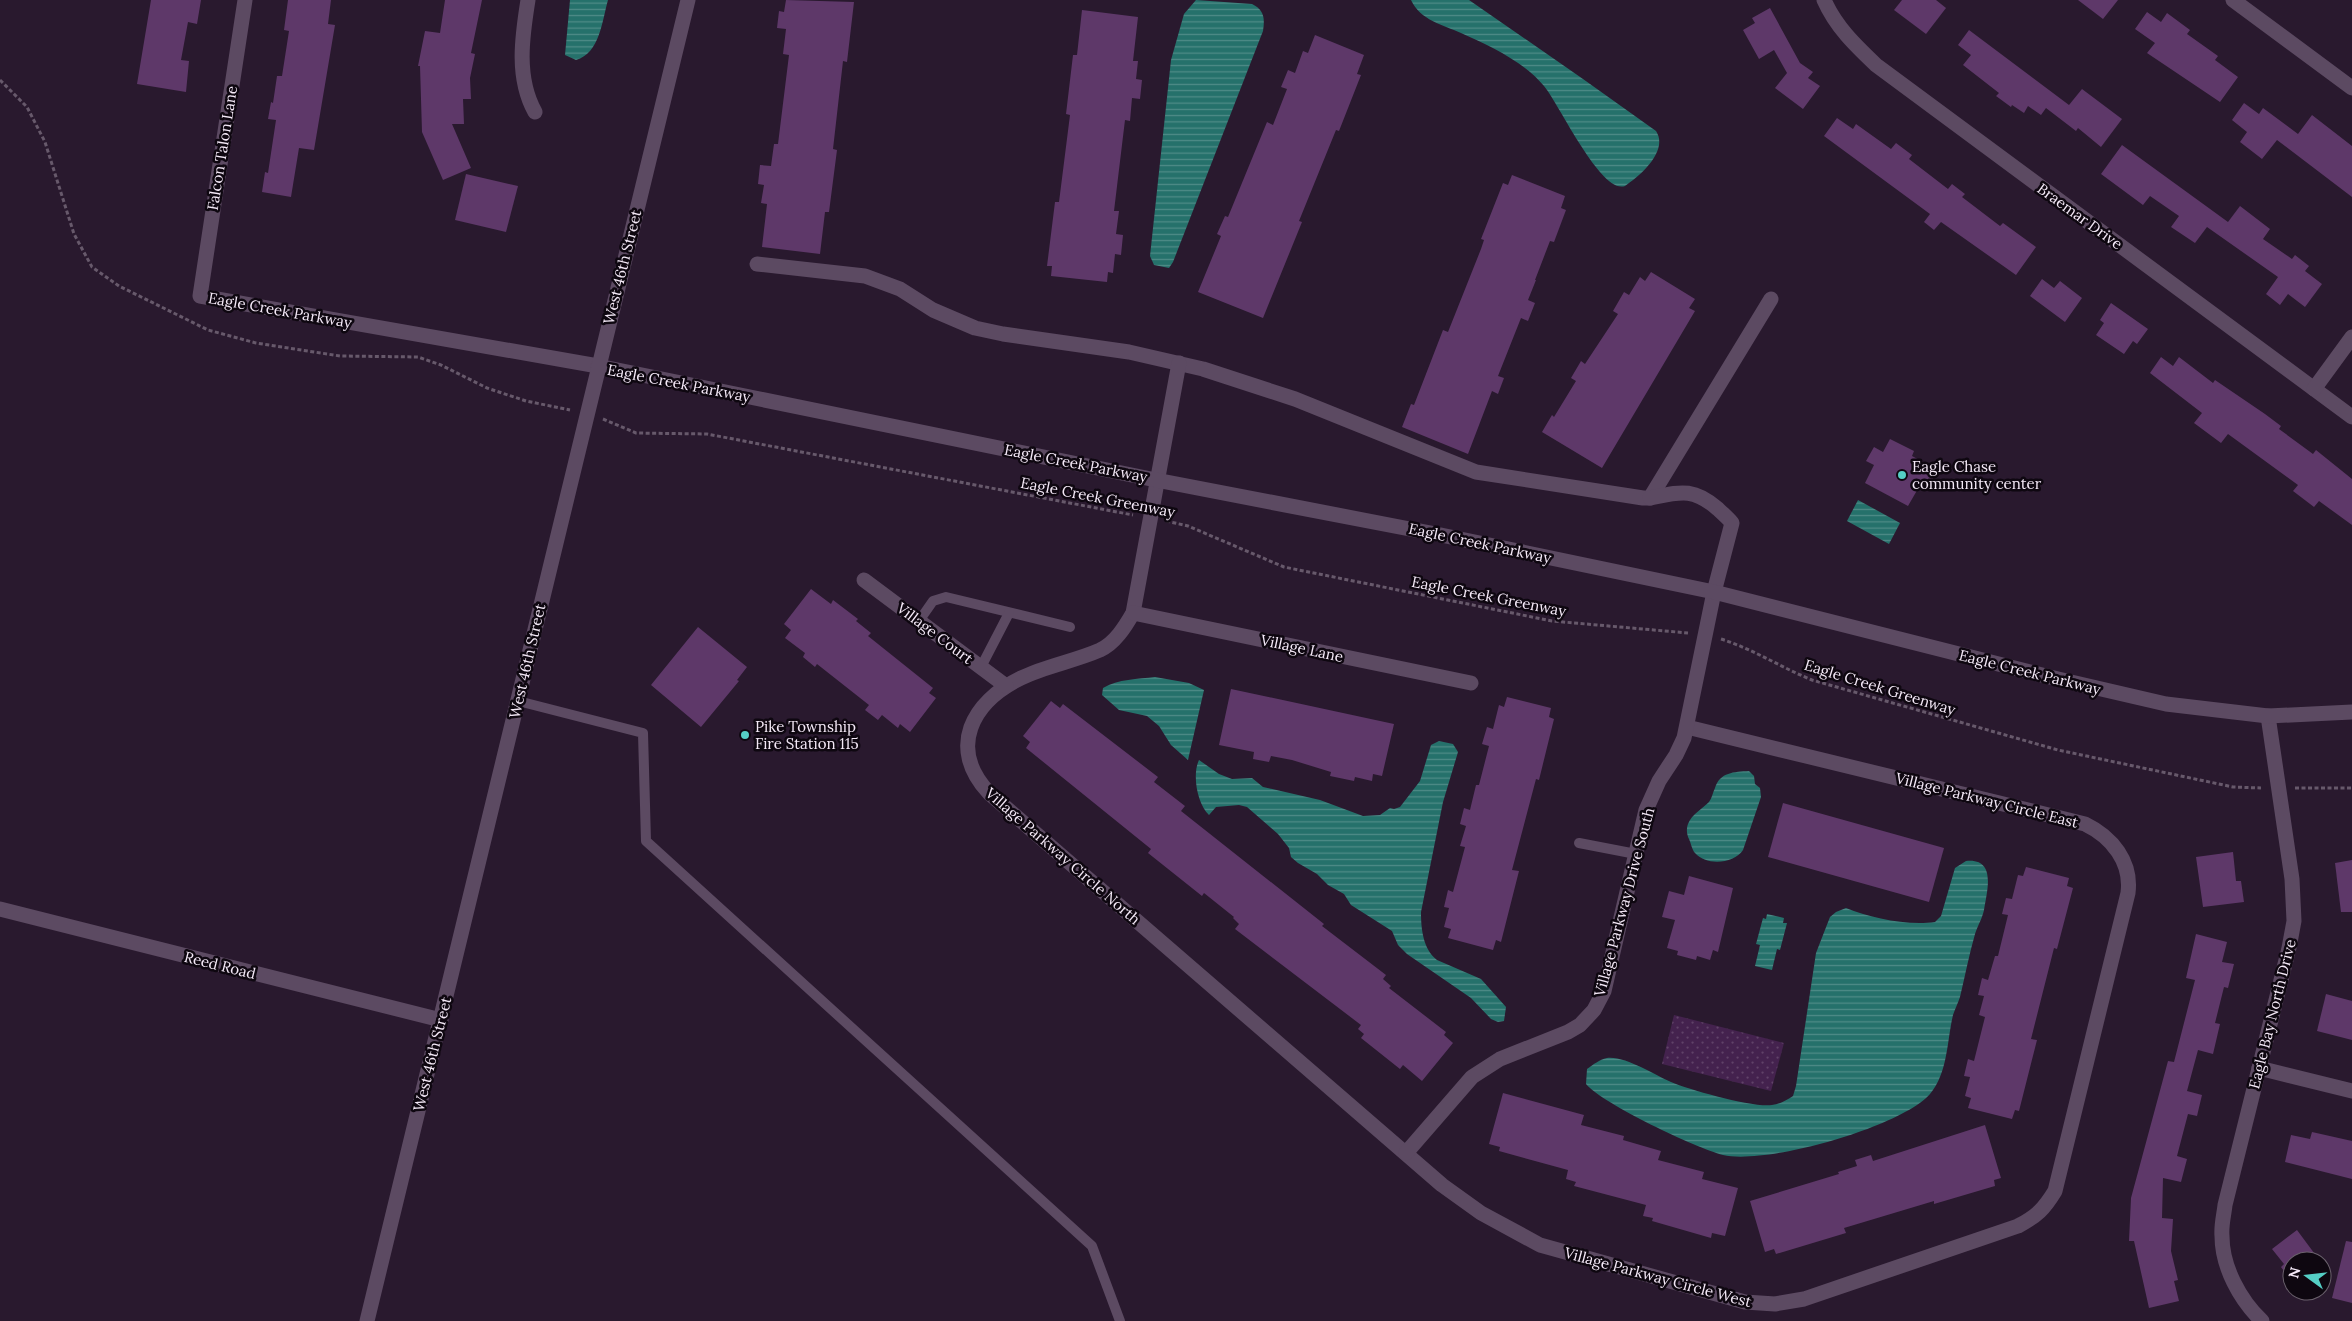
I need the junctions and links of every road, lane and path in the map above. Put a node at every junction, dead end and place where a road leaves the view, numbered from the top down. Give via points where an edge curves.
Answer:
1 (245, 0) edge
2 (528, 0) edge
3 (688, 0) edge
4 (1824, 0) edge
5 (2233, 0) edge
6 (0, 80) edge
7 (2352, 88) edge
8 (535, 112) dead end
9 (757, 264) dead end
10 (200, 296) joint
11 (1771, 299) dead end
12 (2352, 337) edge
13 (1179, 363) junction
14 (598, 366) junction
15 (2314, 389) junction
16 (563, 408) dead end
17 (2352, 417) edge
18 (618, 424) dead end
19 (1156, 480) junction
20 (1650, 498) junction
21 (1150, 518) junction
22 (864, 580) dead end
23 (1714, 592) junction
24 (1009, 613) junction
25 (1133, 613) junction
26 (919, 621) junction
27 (1070, 627) dead end
28 (1706, 634) junction
29 (981, 668) junction
30 (1471, 683) dead end
31 (1006, 686) junction
32 (518, 700) junction
33 (2352, 712) edge
34 (2268, 716) junction
35 (1687, 727) junction
36 (2278, 788) junction
37 (2352, 788) edge
38 (1579, 842) dead end
39 (1636, 854) junction
40 (0, 910) edge
41 (441, 1020) junction
42 (2259, 1068) junction
43 (2352, 1091) edge
44 (1406, 1153) junction
45 (2057, 1185) joint
46 (367, 1321) edge
47 (1120, 1321) edge
48 (2262, 1321) edge

1 - 10 street, Falcon Talon Lane
2 - 8 street via 522,48 524,80
3 - 14 street, West 46th Street
4 - 15 street, Braemar Drive via 1842,31 1876,65
5 - 7 street
6 - 16 path via 27,107 45,142 74,234 92,267 119,286 208,330 256,343 340,356 418,357 487,388 526,401
9 - 13 street via 871,278 900,289 952,319 992,332
10 - 14 street, Eagle Creek Parkway
11 - 20 street
12 - 15 street
13 - 19 street, Eagle Creek Parkway
13 - 20 street via 1276,392 1476,472
14 - 19 street, Eagle Creek Parkway
14 - 32 street, West 46th Street
15 - 17 street, Braemar Drive
18 - 21 path, Eagle Creek Greenway via 636,433 707,434
19 - 21 street, Village Parkway Circle North
19 - 23 street, Eagle Creek Parkway
20 - 23 street via 1677,492 1698,495 1730,520 1732,523
21 - 25 street, Village Parkway Circle North
21 - 28 path, Eagle Creek Greenway via 1188,526 1284,567 1552,621
22 - 26 street, Village Court
23 - 28 street, Village Parkway Drive South
23 - 34 street, Eagle Creek Parkway via 2135,698
24 - 26 lane via 946,597 932,600
24 - 27 lane
24 - 29 lane
25 - 30 street, Village Lane
25 - 31 street, Village Parkway Circle North via 1118,635 1100,650
26 - 29 street, Village Court
28 - 35 street, Village Parkway Drive South
28 - 36 path, Eagle Creek Greenway via 1745,646 1812,680 2058,750 2233,788
29 - 31 street, Village Court
31 - 44 street, Village Parkway Circle North via 974,717 966,740 969,761 982,785
32 - 41 street, West 46th Street
32 - 47 lane via 643,733 646,842 1092,1246
33 - 34 street, Eagle Creek Parkway
34 - 36 street, Eagle Bay North Drive
35 - 39 street, Village Parkway Drive South via 1679,750 1659,781 1646,810
35 - 45 street, Village Parkway Circle East via 2086,824 2116,848 2127,874 2128,893
36 - 37 path, Eagle Creek Greenway
36 - 42 street, Eagle Bay North Drive via 2292,879 2294,920
38 - 39 lane
39 - 44 street, Village Parkway Drive South via 1604,991 1594,1010 1568,1032 1500,1059 1472,1077
40 - 41 street, Reed Road
41 - 46 street, West 46th Street
42 - 43 street
42 - 48 street, Eagle Bay North Drive via 2225,1205 2222,1234 2224,1253 2237,1289
44 - 45 street, Village Parkway Circle West via 1481,1213 1540,1245 1760,1304 1797,1301 2018,1226 2044,1209

